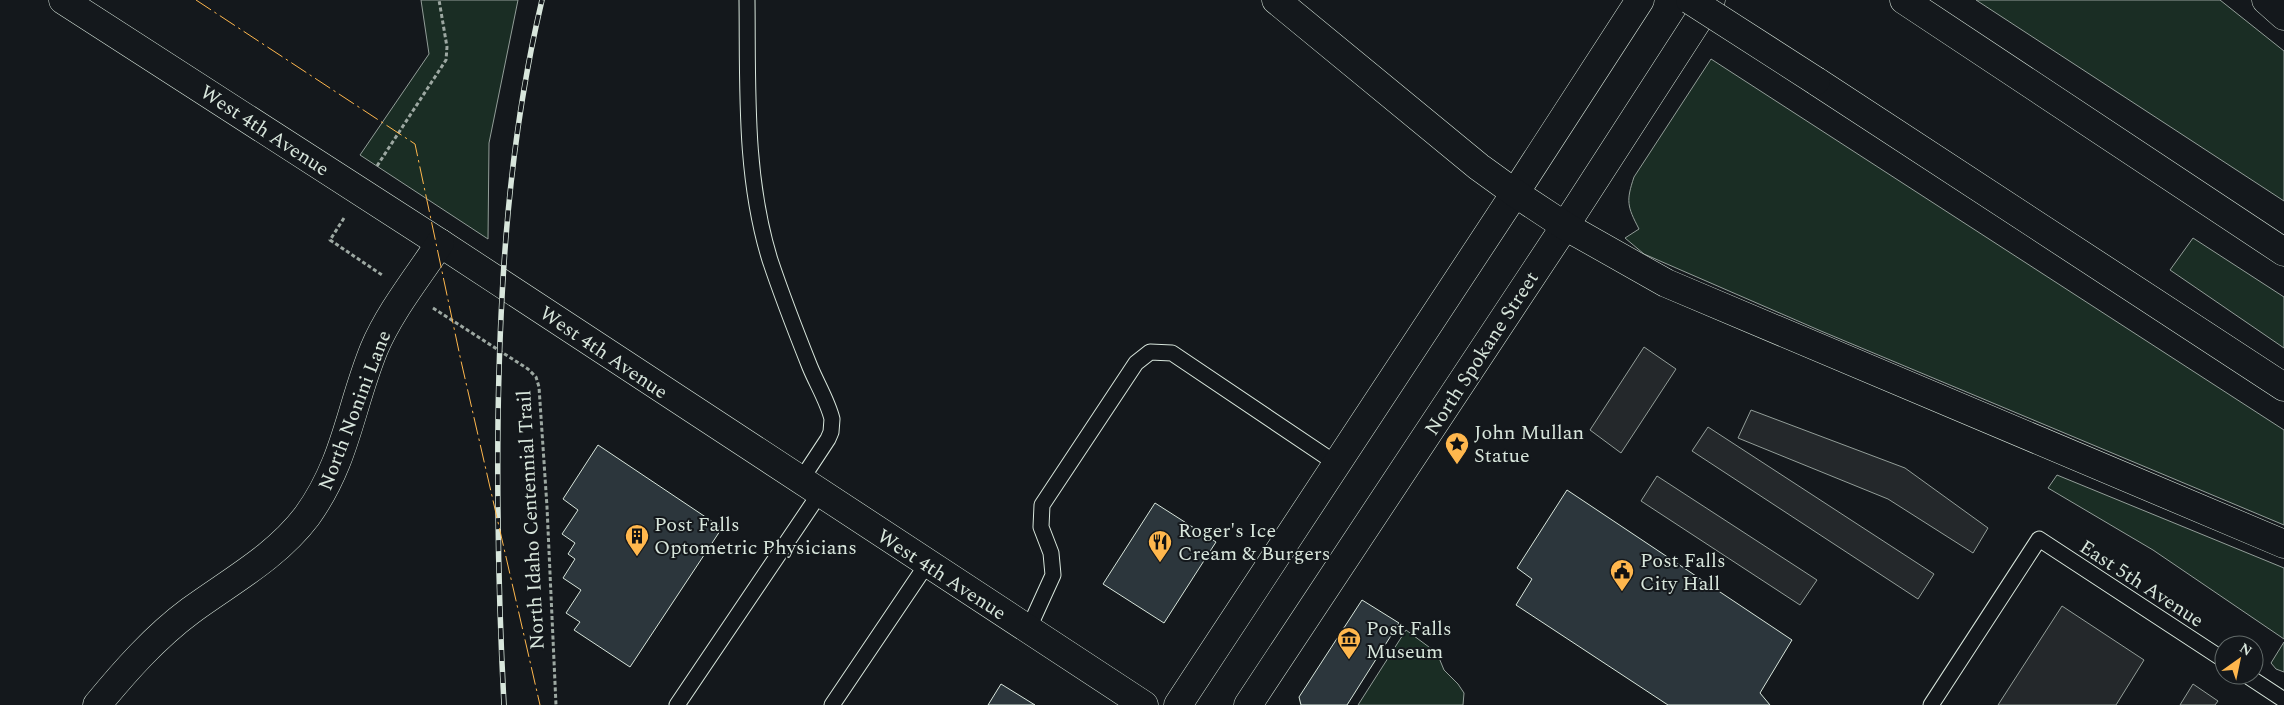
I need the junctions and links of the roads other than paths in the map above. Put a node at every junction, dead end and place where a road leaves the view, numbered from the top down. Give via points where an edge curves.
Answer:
1 (65, 0) edge
2 (747, 0) edge
3 (1276, 0) edge
4 (1640, 0) edge
5 (1690, 0) edge
6 (1711, 0) edge
7 (1904, 0) edge
8 (2266, 0) edge
9 (2284, 16) edge
10 (1515, 193) junction
11 (1564, 226) junction
12 (440, 243) junction
13 (2284, 252) edge
14 (2284, 387) edge
15 (1337, 464) junction
16 (810, 486) junction
17 (2284, 544) edge
18 (927, 564) junction
19 (1028, 630) junction
20 (2214, 653) edge
21 (2261, 685) edge
22 (2284, 700) edge
23 (97, 705) edge
24 (677, 705) edge
25 (832, 705) edge
26 (1144, 705) edge
27 (1178, 705) edge
28 (1248, 705) edge
29 (1931, 705) edge

1 - 12 main road, West 4th Avenue
2 - 16 lane via 748,127 758,213 770,259 799,341 832,420 832,429
3 - 10 main road
4 - 10 main road
5 - 14 main road, bridge
6 - 11 main road, North Spokane Street
7 - 13 main road
8 - 9 main road
10 - 11 main road
10 - 15 main road
11 - 17 main road via 1666,283
11 - 28 main road, North Spokane Street
12 - 16 main road, West 4th Avenue
12 - 23 main road, North Nonini Lane via 376,346 366,368 334,473 305,518 270,555 188,612 161,636
15 - 19 lane via 1172,353 1150,352 1136,363 1042,505 1041,527 1051,553 1053,575
15 - 27 main road
16 - 18 main road, West 4th Avenue
16 - 24 lane
18 - 19 main road, West 4th Avenue
18 - 25 lane
19 - 26 main road, West 4th Avenue
20 - 29 lane, East 5th Avenue via 2039,539
21 - 22 lane

